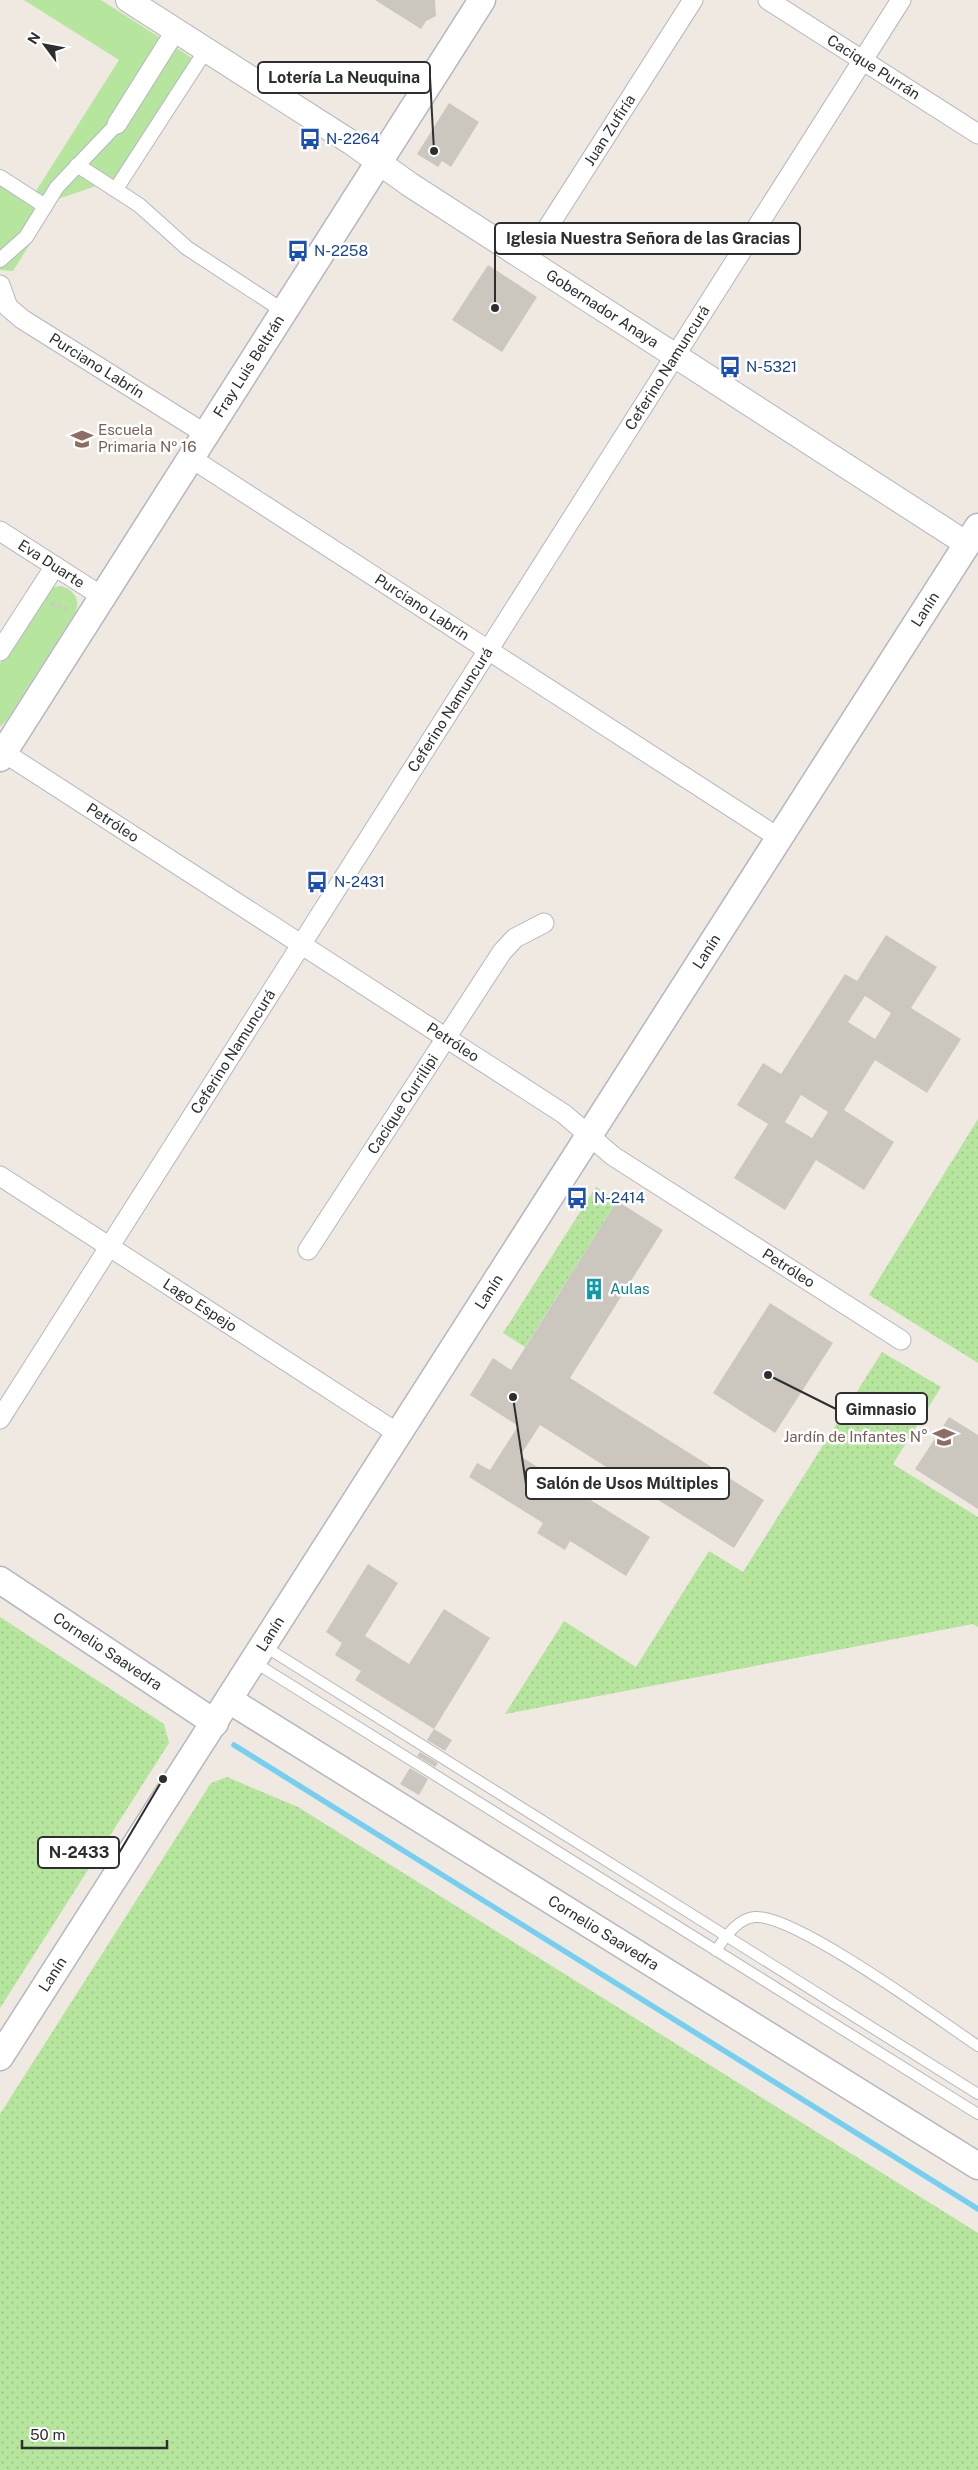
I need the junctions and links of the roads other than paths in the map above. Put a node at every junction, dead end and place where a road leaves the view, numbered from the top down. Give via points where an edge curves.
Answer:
1 (128, 0) edge
2 (482, 0) edge
3 (693, 0) edge
4 (768, 0) edge
5 (901, 0) edge
6 (176, 30) junction
7 (206, 50) junction
8 (863, 60) junction
9 (117, 124) joint
10 (978, 134) edge
11 (380, 163) junction
12 (77, 165) junction
13 (0, 177) edge
14 (116, 189) junction
15 (46, 206) junction
16 (0, 260) edge
17 (527, 260) junction
18 (0, 285) edge
19 (285, 312) junction
20 (675, 356) junction
21 (207, 435) junction
22 (191, 458) junction
23 (0, 531) edge
24 (974, 541) edge
25 (55, 566) junction
26 (103, 597) junction
27 (488, 650) junction
28 (0, 651) edge
29 (1, 753) edge
30 (779, 838) junction
31 (544, 923) dead end
32 (302, 944) junction
33 (446, 1038) junction
34 (589, 1136) junction
35 (0, 1176) edge
36 (109, 1247) junction
37 (308, 1250) dead end
38 (902, 1340) dead end
39 (0, 1419) edge
40 (399, 1434) junction
41 (0, 1580) edge
42 (259, 1654) junction
43 (229, 1700) junction
44 (214, 1723) junction
45 (726, 1936) junction
46 (716, 1951) junction
47 (978, 2046) edge
48 (0, 2057) edge
49 (978, 2094) edge
50 (978, 2114) edge
51 (978, 2166) edge

1 - 6 street, Gobernador Anaya
2 - 11 main road, Fray Luis Beltrán
3 - 17 street, Juan Zufiría
4 - 8 street, Cacique Purrán
5 - 8 street, Ceferino Namuncurá
6 - 7 street, Gobernador Anaya
6 - 9 street
7 - 11 street, Gobernador Anaya
7 - 14 street
8 - 10 street, Cacique Purrán
8 - 20 street, Ceferino Namuncurá
9 - 12 street
11 - 17 street, Gobernador Anaya
11 - 19 main road, Fray Luis Beltrán
12 - 14 street
12 - 15 street
13 - 15 street
14 - 19 street via 140,205 187,248
15 - 16 street via 26,237
17 - 20 street, Gobernador Anaya
18 - 21 street, Purciano Labrín via 8,307 22,319
19 - 21 main road, Fray Luis Beltrán
20 - 24 street, Gobernador Anaya
20 - 27 street, Ceferino Namuncurá
21 - 22 main road, Fray Luis Beltrán
22 - 26 main road, Fray Luis Beltrán
22 - 27 street, Purciano Labrín
23 - 25 street, Eva Duarte
24 - 30 main road, Lanín
25 - 26 street, Eva Duarte
25 - 28 street
26 - 29 main road, Fray Luis Beltrán
27 - 30 street, Purciano Labrín
27 - 32 street, Ceferino Namuncurá
29 - 32 street, Petróleo
30 - 34 main road, Lanín
31 - 33 street, Cacique Currilipi via 507,945
32 - 33 street, Petróleo
32 - 36 street, Ceferino Namuncurá
33 - 34 street, Petróleo via 564,1114
33 - 37 street, Cacique Currilipi
34 - 38 street, Petróleo via 613,1156
34 - 40 main road, Lanín
35 - 36 street, Lago Espejo
36 - 39 street, Ceferino Namuncurá
36 - 40 street, Lago Espejo
40 - 42 main road, Lanín
41 - 44 main road, Cornelio Saavedra
42 - 43 main road, Lanín
42 - 45 lane
42 - 46 lane
43 - 44 main road, Lanín
43 - 51 main road, Cornelio Saavedra
44 - 48 main road, Lanín
45 - 46 lane
45 - 47 lane via 742,1922 755,1917 790,1925
45 - 49 lane
46 - 50 lane

